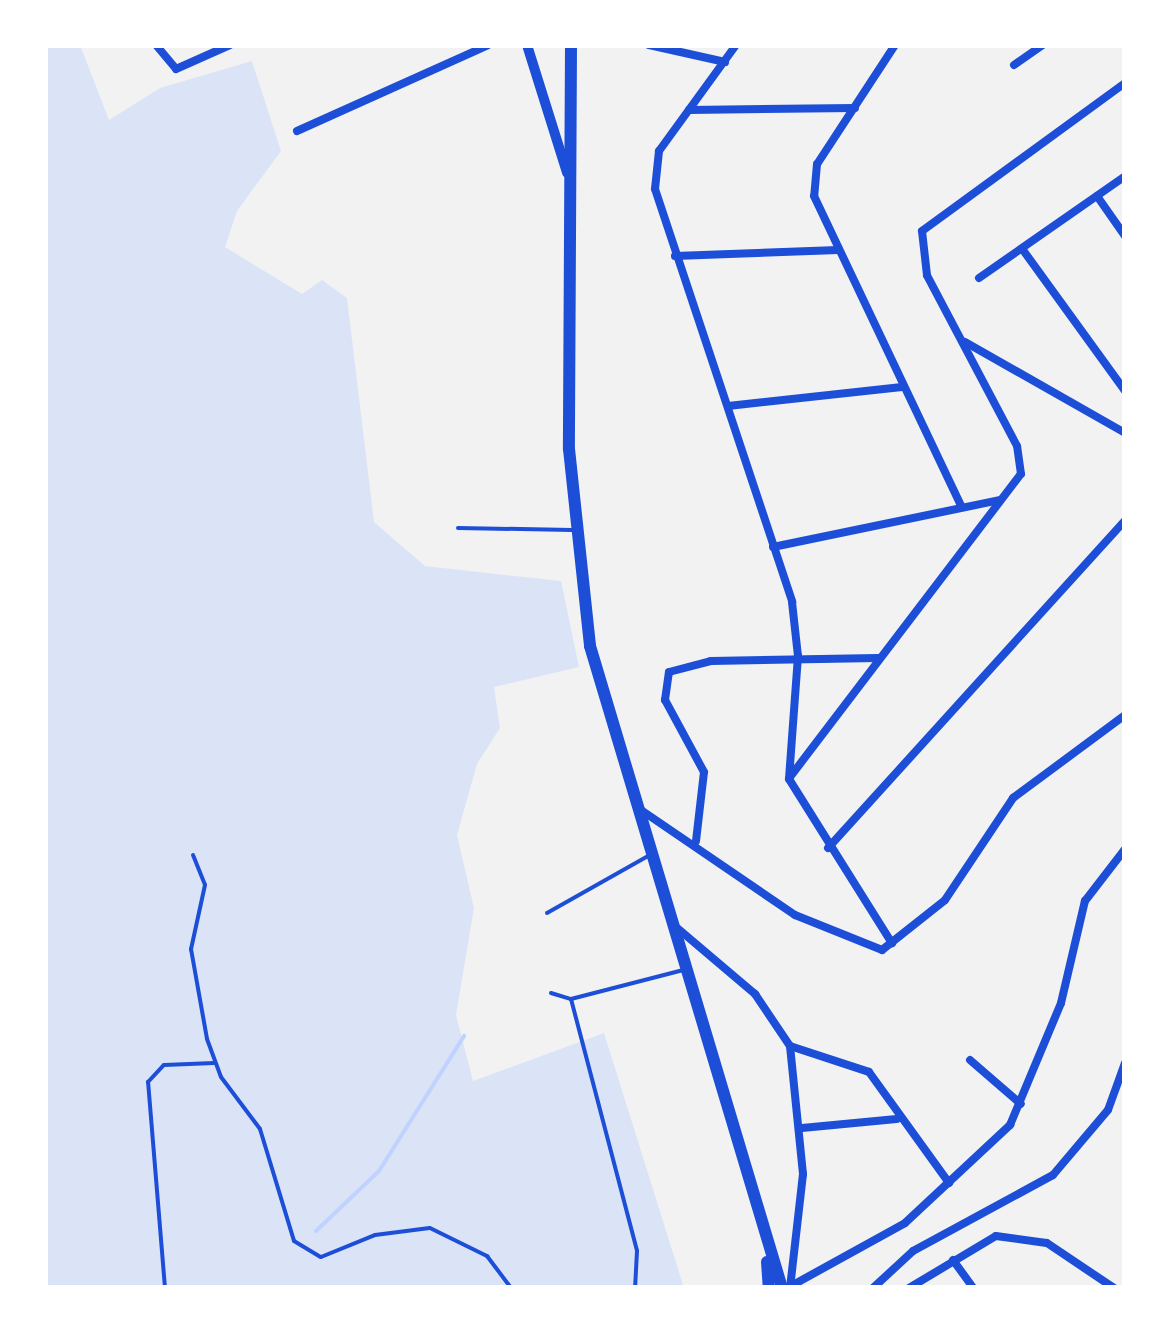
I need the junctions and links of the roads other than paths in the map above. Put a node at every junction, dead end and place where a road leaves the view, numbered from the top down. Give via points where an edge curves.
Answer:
1 (156, 45) edge
2 (230, 45) edge
3 (488, 45) edge
4 (527, 45) edge
5 (571, 45) edge
6 (649, 45) edge
7 (736, 45) edge
8 (894, 45) edge
9 (1042, 45) edge
10 (663, 46) edge
11 (726, 62) junction
12 (1014, 65) dead end
13 (1125, 83) edge
14 (855, 108) junction
15 (690, 110) junction
16 (296, 131) dead end
17 (567, 174) junction
18 (1125, 176) edge
19 (1097, 196) junction
20 (1125, 236) edge
21 (838, 250) junction
22 (1023, 250) junction
23 (675, 256) junction
24 (979, 278) dead end
25 (962, 340) junction
26 (902, 387) junction
27 (1125, 391) edge
28 (728, 406) junction
29 (1125, 433) edge
30 (1000, 499) junction
31 (962, 507) junction
32 (1125, 520) edge
33 (458, 528) dead end
34 (572, 530) junction
35 (773, 547) junction
36 (798, 656) junction
37 (878, 658) junction
38 (1125, 716) edge
39 (788, 779) junction
40 (638, 808) junction
41 (696, 842) junction
42 (828, 848) junction
43 (1125, 849) edge
44 (652, 854) junction
45 (193, 855) dead end
46 (546, 913) dead end
47 (674, 925) junction
48 (892, 943) junction
49 (688, 968) junction
50 (551, 993) dead end
51 (570, 999) junction
52 (790, 1046) junction
53 (970, 1060) dead end
54 (214, 1063) junction
55 (1125, 1063) edge
56 (1021, 1104) junction
57 (897, 1119) junction
58 (802, 1128) junction
59 (949, 1183) junction
60 (767, 1254) junction
61 (954, 1260) junction
62 (788, 1287) edge
63 (165, 1288) edge
64 (511, 1288) edge
65 (635, 1288) edge
66 (769, 1288) edge
67 (874, 1288) edge
68 (909, 1288) edge
69 (973, 1288) edge
70 (1114, 1288) edge

1 - 2 street via 176,69
3 - 16 street
4 - 17 street
5 - 17 highway
6 - 10 street
7 - 11 street
8 - 14 street
9 - 12 street
10 - 11 street
11 - 15 street
13 - 25 street via 922,232 920,256
14 - 15 street
14 - 21 street via 814,182
15 - 23 street via 658,151 654,172
17 - 34 highway
18 - 19 street
19 - 20 street
19 - 22 street
21 - 23 street
21 - 26 street
22 - 24 street
22 - 27 street
23 - 28 street
25 - 29 street
25 - 30 street via 1022,464
26 - 28 street
26 - 31 street
28 - 35 street
30 - 31 street
30 - 37 street
31 - 35 street
32 - 42 street
33 - 34 lane
34 - 40 highway via 590,646
35 - 36 street
36 - 37 street
36 - 39 street
36 - 41 street via 680,666 665,680 665,700 704,772
37 - 39 street
38 - 48 street via 1013,798 945,900
39 - 42 street
40 - 41 street
40 - 44 highway
41 - 48 street via 795,915 871,951
42 - 48 street
43 - 56 street via 1084,901 1061,1002
44 - 46 lane
44 - 47 highway
45 - 54 lane via 206,898 192,949 196,993
47 - 49 highway
47 - 52 street via 755,994
49 - 51 lane
49 - 60 highway
50 - 51 lane
51 - 65 lane via 637,1251
52 - 57 street via 869,1072
52 - 58 street
53 - 56 street
54 - 63 lane via 164,1065 148,1082
54 - 64 lane via 260,1129 294,1241 322,1257 375,1235 430,1228 487,1256
55 - 67 street via 1108,1110 1053,1176 913,1252
56 - 59 street
57 - 58 street
57 - 59 street
58 - 62 street
59 - 62 street via 872,1246
60 - 62 highway
60 - 66 highway
61 - 68 street
61 - 69 street
61 - 70 street via 981,1240 1010,1236 1047,1244

